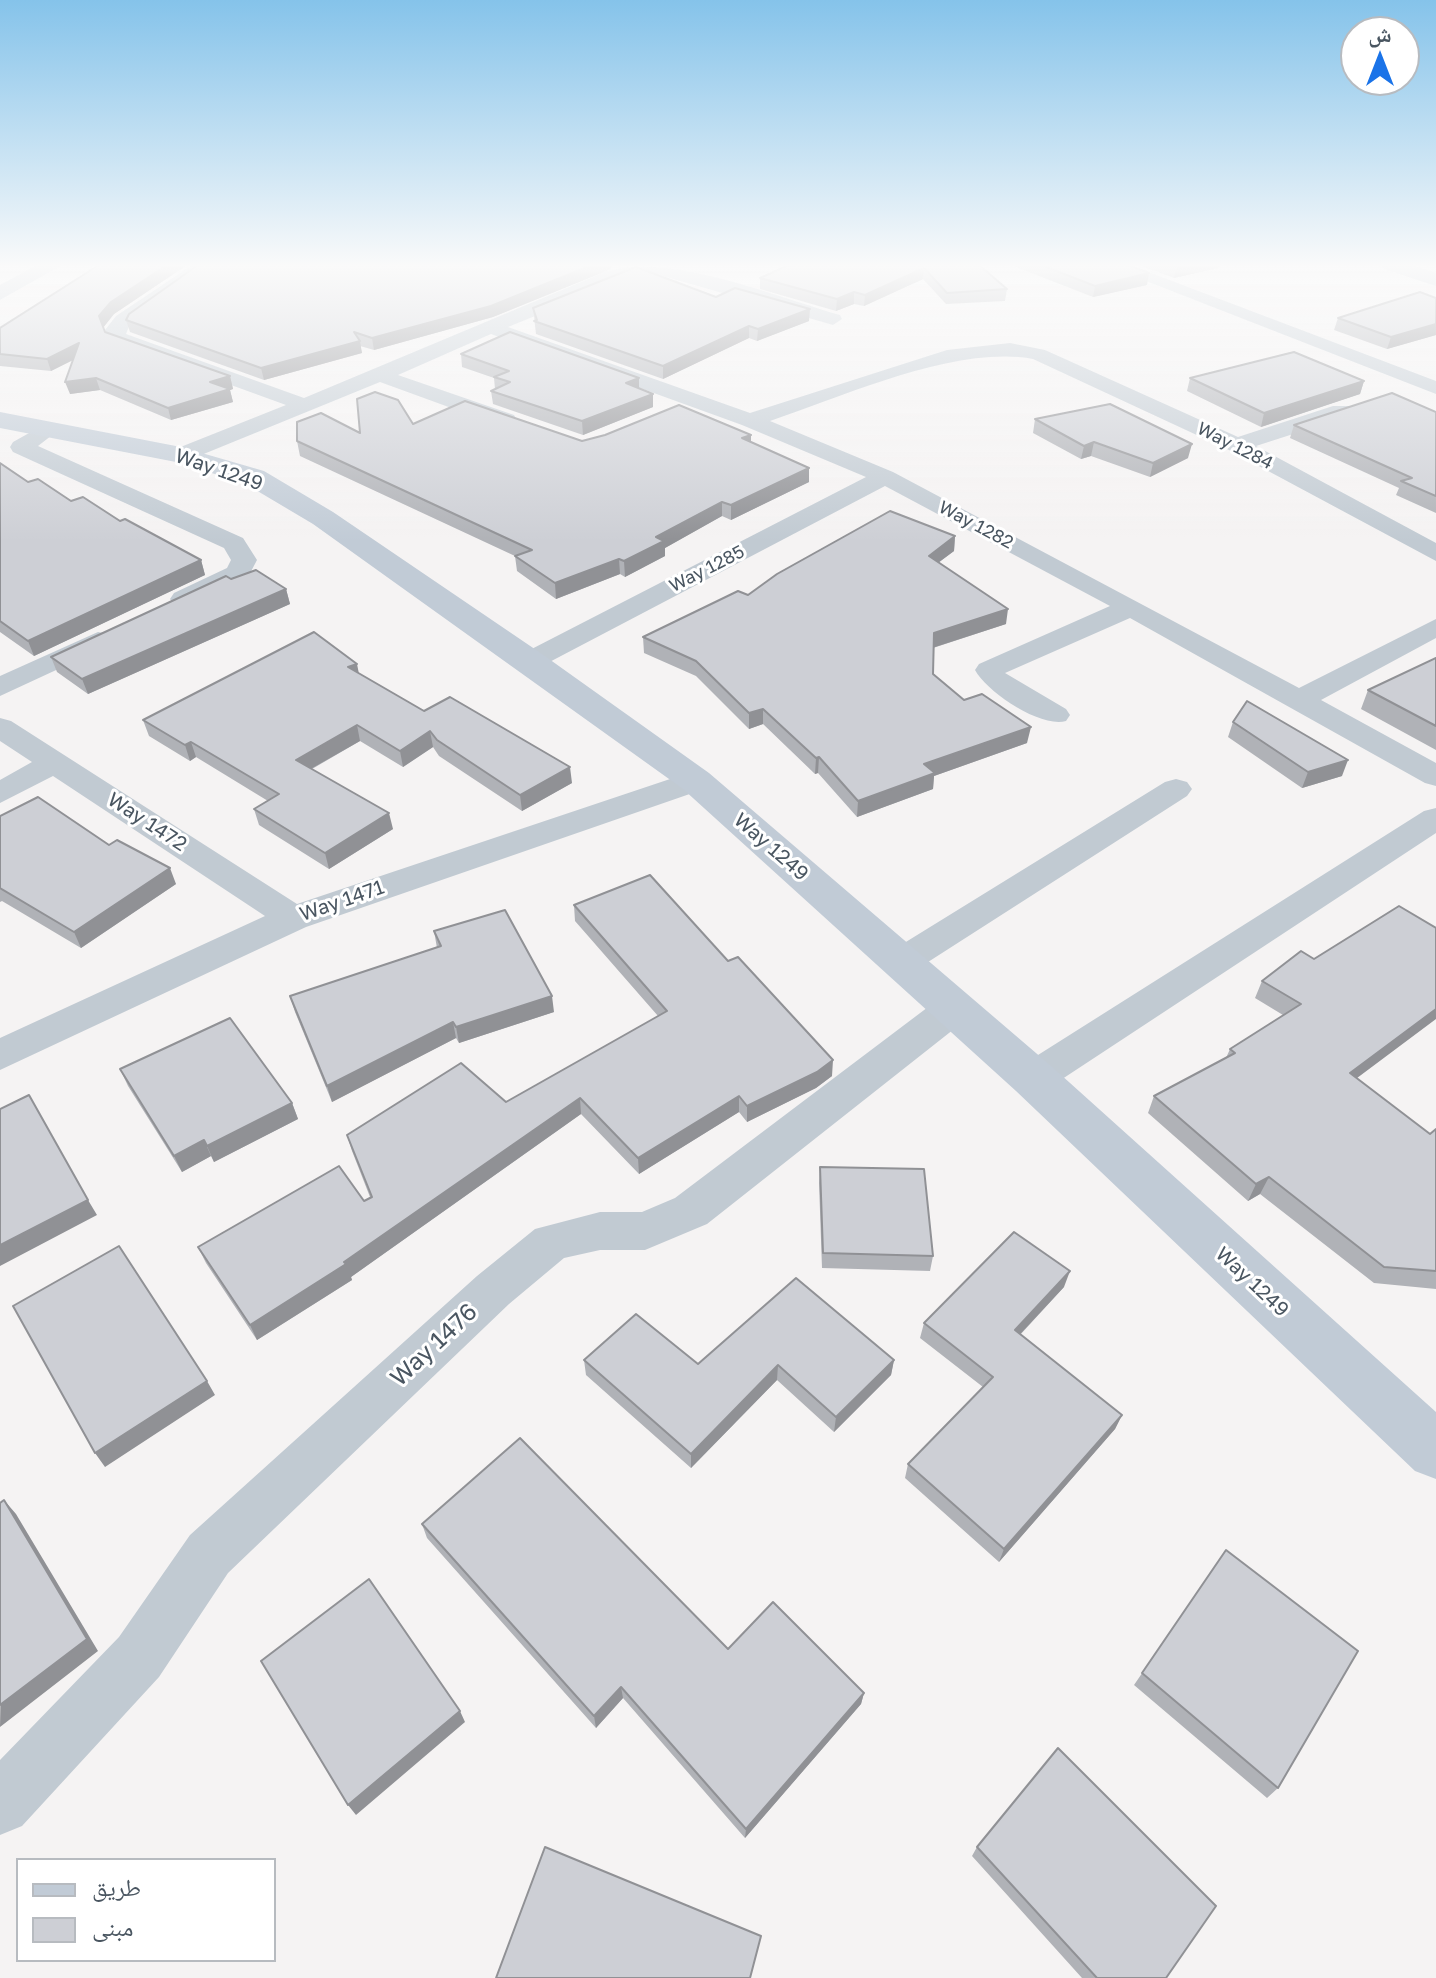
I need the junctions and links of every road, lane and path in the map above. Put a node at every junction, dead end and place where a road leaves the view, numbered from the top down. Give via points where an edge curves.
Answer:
1 (173, 357) edge
2 (422, 357) edge
3 (574, 357) edge
4 (944, 357) edge
5 (1043, 357) edge
6 (1355, 357) edge
7 (380, 375) junction
8 (1430, 386) edge
9 (1395, 394) edge
10 (696, 401) junction
11 (1366, 403) edge
12 (307, 406) junction
13 (668, 413) edge
14 (0, 420) edge
15 (750, 420) junction
16 (524, 427) edge
17 (49, 429) junction
18 (1237, 445) junction
19 (181, 455) junction
20 (885, 477) junction
21 (1436, 553) edge
22 (1131, 607) junction
23 (154, 613) edge
24 (126, 626) edge
25 (1436, 627) edge
26 (530, 661) junction
27 (0, 687) edge
28 (1299, 700) junction
29 (1055, 715) dead end
30 (0, 727) edge
31 (55, 762) junction
32 (1436, 776) edge
33 (696, 781) junction
34 (1176, 789) dead end
35 (0, 793) edge
36 (1436, 818) edge
37 (293, 918) junction
38 (901, 962) junction
39 (954, 1008) junction
40 (0, 1055) edge
41 (1033, 1078) junction
42 (1436, 1451) edge
43 (0, 1804) edge

1 - 12 street
2 - 7 street
3 - 10 street, Way 1282
4 - 15 street, Way 1284
5 - 18 street, Way 1284
6 - 8 street
7 - 12 street
7 - 16 street
8 - 9 street
10 - 13 street
10 - 15 street, Way 1282
11 - 18 street
12 - 19 street
14 - 17 street, Way 1249
15 - 20 street, Way 1282
17 - 19 street, Way 1249
17 - 23 street via 21,447 234,543 244,560 238,573
18 - 21 street, Way 1284
19 - 26 street, Way 1249 via 254,477 323,518
20 - 22 street, Way 1282
20 - 26 street, Way 1285
22 - 28 street, Way 1282
22 - 29 street via 989,670 995,680
24 - 27 street
25 - 28 street
26 - 33 street, Way 1249
28 - 32 street, Way 1282
30 - 31 street, Way 1472
31 - 35 street
31 - 37 street, Way 1472
33 - 37 street, Way 1471
33 - 38 street, Way 1249
34 - 38 street
36 - 41 street
37 - 40 street, Way 1471
38 - 39 street, Way 1249
39 - 41 street, Way 1249
39 - 43 street, Way 1476 via 691,1211 645,1231 600,1231 551,1242 493,1290 209,1554 139,1657
41 - 42 street, Way 1249

